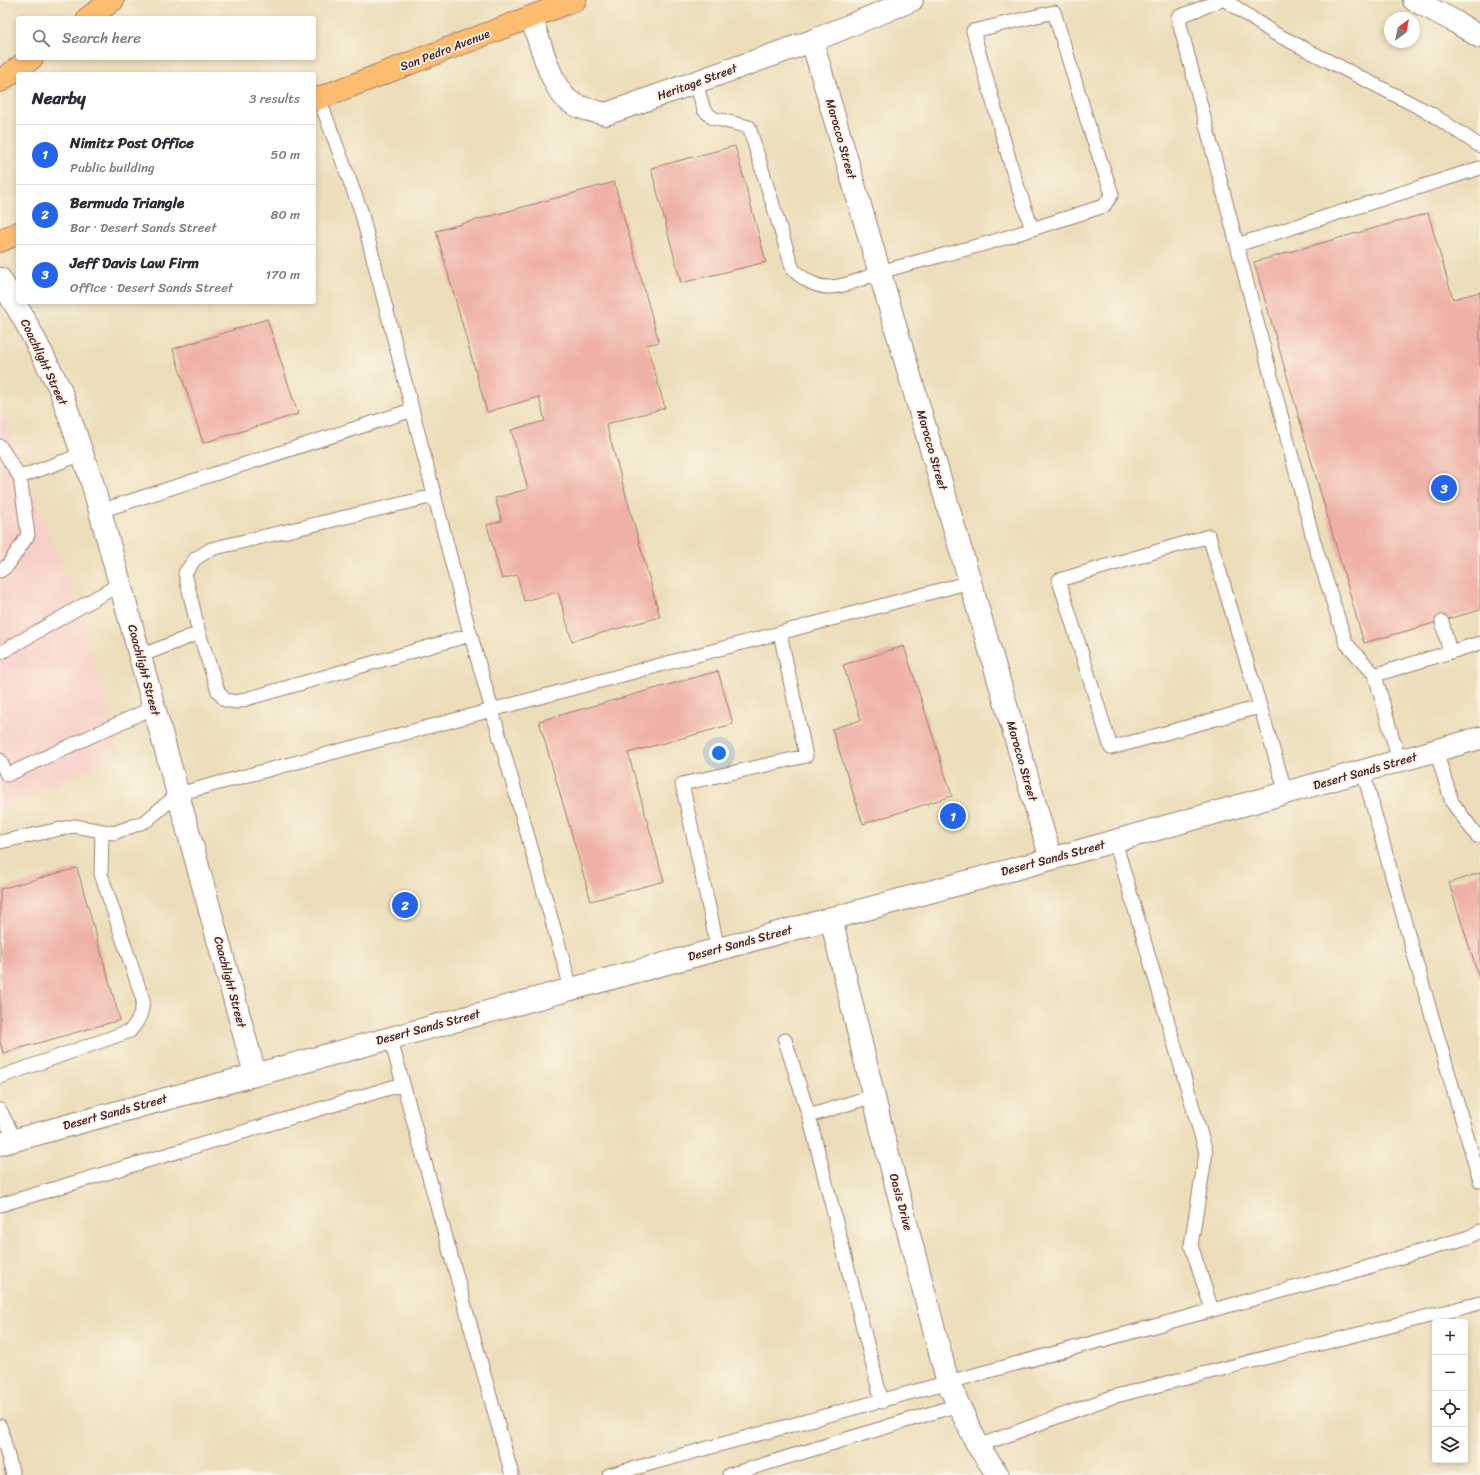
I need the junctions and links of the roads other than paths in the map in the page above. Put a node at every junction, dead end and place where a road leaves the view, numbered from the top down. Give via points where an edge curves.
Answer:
1 (113, 0) edge
2 (575, 0) edge
3 (912, 0) edge
4 (1223, 0) edge
5 (1414, 0) edge
6 (91, 16) edge
7 (531, 17) junction
8 (1480, 37) edge
9 (812, 41) junction
10 (29, 60) edge
11 (0, 81) edge
12 (696, 83) junction
13 (316, 99) edge
14 (1480, 146) edge
15 (1480, 168) edge
16 (1032, 229) junction
17 (16, 234) edge
18 (0, 241) edge
19 (1237, 245) junction
20 (880, 272) junction
21 (0, 279) edge
22 (412, 410) junction
23 (0, 446) edge
24 (83, 454) junction
25 (20, 477) junction
26 (434, 496) junction
27 (100, 511) junction
28 (0, 570) edge
29 (970, 582) junction
30 (120, 584) junction
31 (1442, 622) dead end
32 (199, 633) junction
33 (780, 633) junction
34 (470, 635) junction
35 (1480, 643) edge
36 (1450, 652) junction
37 (0, 653) edge
38 (140, 656) junction
39 (1375, 675) junction
40 (154, 707) junction
41 (1259, 707) junction
42 (492, 710) junction
43 (1480, 738) edge
44 (1436, 751) junction
45 (0, 760) edge
46 (1399, 761) junction
47 (1363, 771) junction
48 (1286, 793) junction
49 (178, 794) junction
50 (102, 831) junction
51 (1480, 835) edge
52 (1115, 841) junction
53 (0, 842) edge
54 (1051, 859) junction
55 (831, 918) junction
56 (718, 949) junction
57 (571, 988) junction
58 (390, 1037) junction
59 (785, 1040) dead end
60 (255, 1074) junction
61 (0, 1077) edge
62 (403, 1084) junction
63 (873, 1096) junction
64 (0, 1110) edge
65 (809, 1116) junction
66 (7, 1142) edge
67 (1480, 1181) edge
68 (0, 1205) edge
69 (1480, 1231) edge
70 (1480, 1303) edge
71 (1212, 1310) junction
72 (948, 1383) junction
73 (882, 1402) junction
74 (958, 1405) junction
75 (0, 1426) edge
76 (978, 1446) junction
77 (14, 1475) edge
78 (512, 1475) edge
79 (609, 1475) edge
80 (729, 1475) edge
81 (998, 1475) edge

1 - 6 main road
2 - 7 main road, San Pedro Avenue
3 - 9 street, Heritage Street
4 - 14 lane via 1272,32 1430,113
4 - 19 lane via 1178,17
5 - 8 street
7 - 12 street, Heritage Street via 554,82 568,100 584,109 606,114
7 - 13 main road, San Pedro Avenue
9 - 12 street, Heritage Street
9 - 20 street, Morocco Street
10 - 11 main road
12 - 20 lane via 704,110 713,118 749,127 793,270 808,282 827,287 845,285
13 - 22 lane via 361,211
15 - 19 lane
16 - 16 lane via 1104,206 1112,194 1054,12 973,31 1012,169
16 - 20 lane via 999,241
17 - 18 main road
19 - 39 lane via 1314,542 1346,643
20 - 29 street, Morocco Street
21 - 24 street, Coachlight Street via 24,318 60,389
22 - 26 lane
22 - 27 lane
23 - 25 lane
24 - 25 lane
24 - 27 street, Coachlight Street
25 - 28 lane via 28,535 8,565
26 - 32 lane via 211,549 195,559 184,573
26 - 34 lane
27 - 30 street, Coachlight Street
29 - 33 lane
29 - 54 street, Morocco Street
30 - 37 lane
30 - 38 street, Coachlight Street
31 - 36 lane
32 - 34 lane via 218,691 225,700 236,702
32 - 38 lane
33 - 42 lane
33 - 56 lane via 806,756 682,784
34 - 42 lane
35 - 36 lane
36 - 39 lane
38 - 40 street, Coachlight Street
39 - 46 lane
40 - 45 lane via 7,775
40 - 49 street, Coachlight Street
41 - 41 lane via 1209,536 1059,580 1112,748
41 - 48 lane
42 - 49 lane
42 - 57 lane
43 - 44 street, Desert Sands Street
44 - 46 street, Desert Sands Street
44 - 51 lane via 1452,802 1477,836
46 - 47 street, Desert Sands Street
47 - 48 street, Desert Sands Street
47 - 67 lane
48 - 52 street, Desert Sands Street
49 - 50 lane via 146,821 114,833
49 - 60 street, Coachlight Street
50 - 53 lane via 74,826
50 - 61 lane via 102,874 143,1000 142,1011 130,1031
52 - 54 street, Desert Sands Street
52 - 71 lane via 1206,1152 1191,1245
54 - 55 street, Desert Sands Street
55 - 56 street, Desert Sands Street
55 - 63 street, Oasis Drive
56 - 57 street, Desert Sands Street
57 - 58 street, Desert Sands Street
58 - 60 street, Desert Sands Street
58 - 62 lane
59 - 65 lane
60 - 66 street, Desert Sands Street
62 - 68 lane
62 - 78 lane
63 - 65 lane
63 - 72 street, Oasis Drive
64 - 66 lane
65 - 73 lane
69 - 71 lane via 1454,1242
70 - 76 lane via 1112,1397
71 - 72 lane
72 - 73 lane
72 - 74 street, Oasis Drive
73 - 79 lane
74 - 76 street, Oasis Drive
74 - 80 lane
75 - 77 lane
76 - 81 street, Oasis Drive

